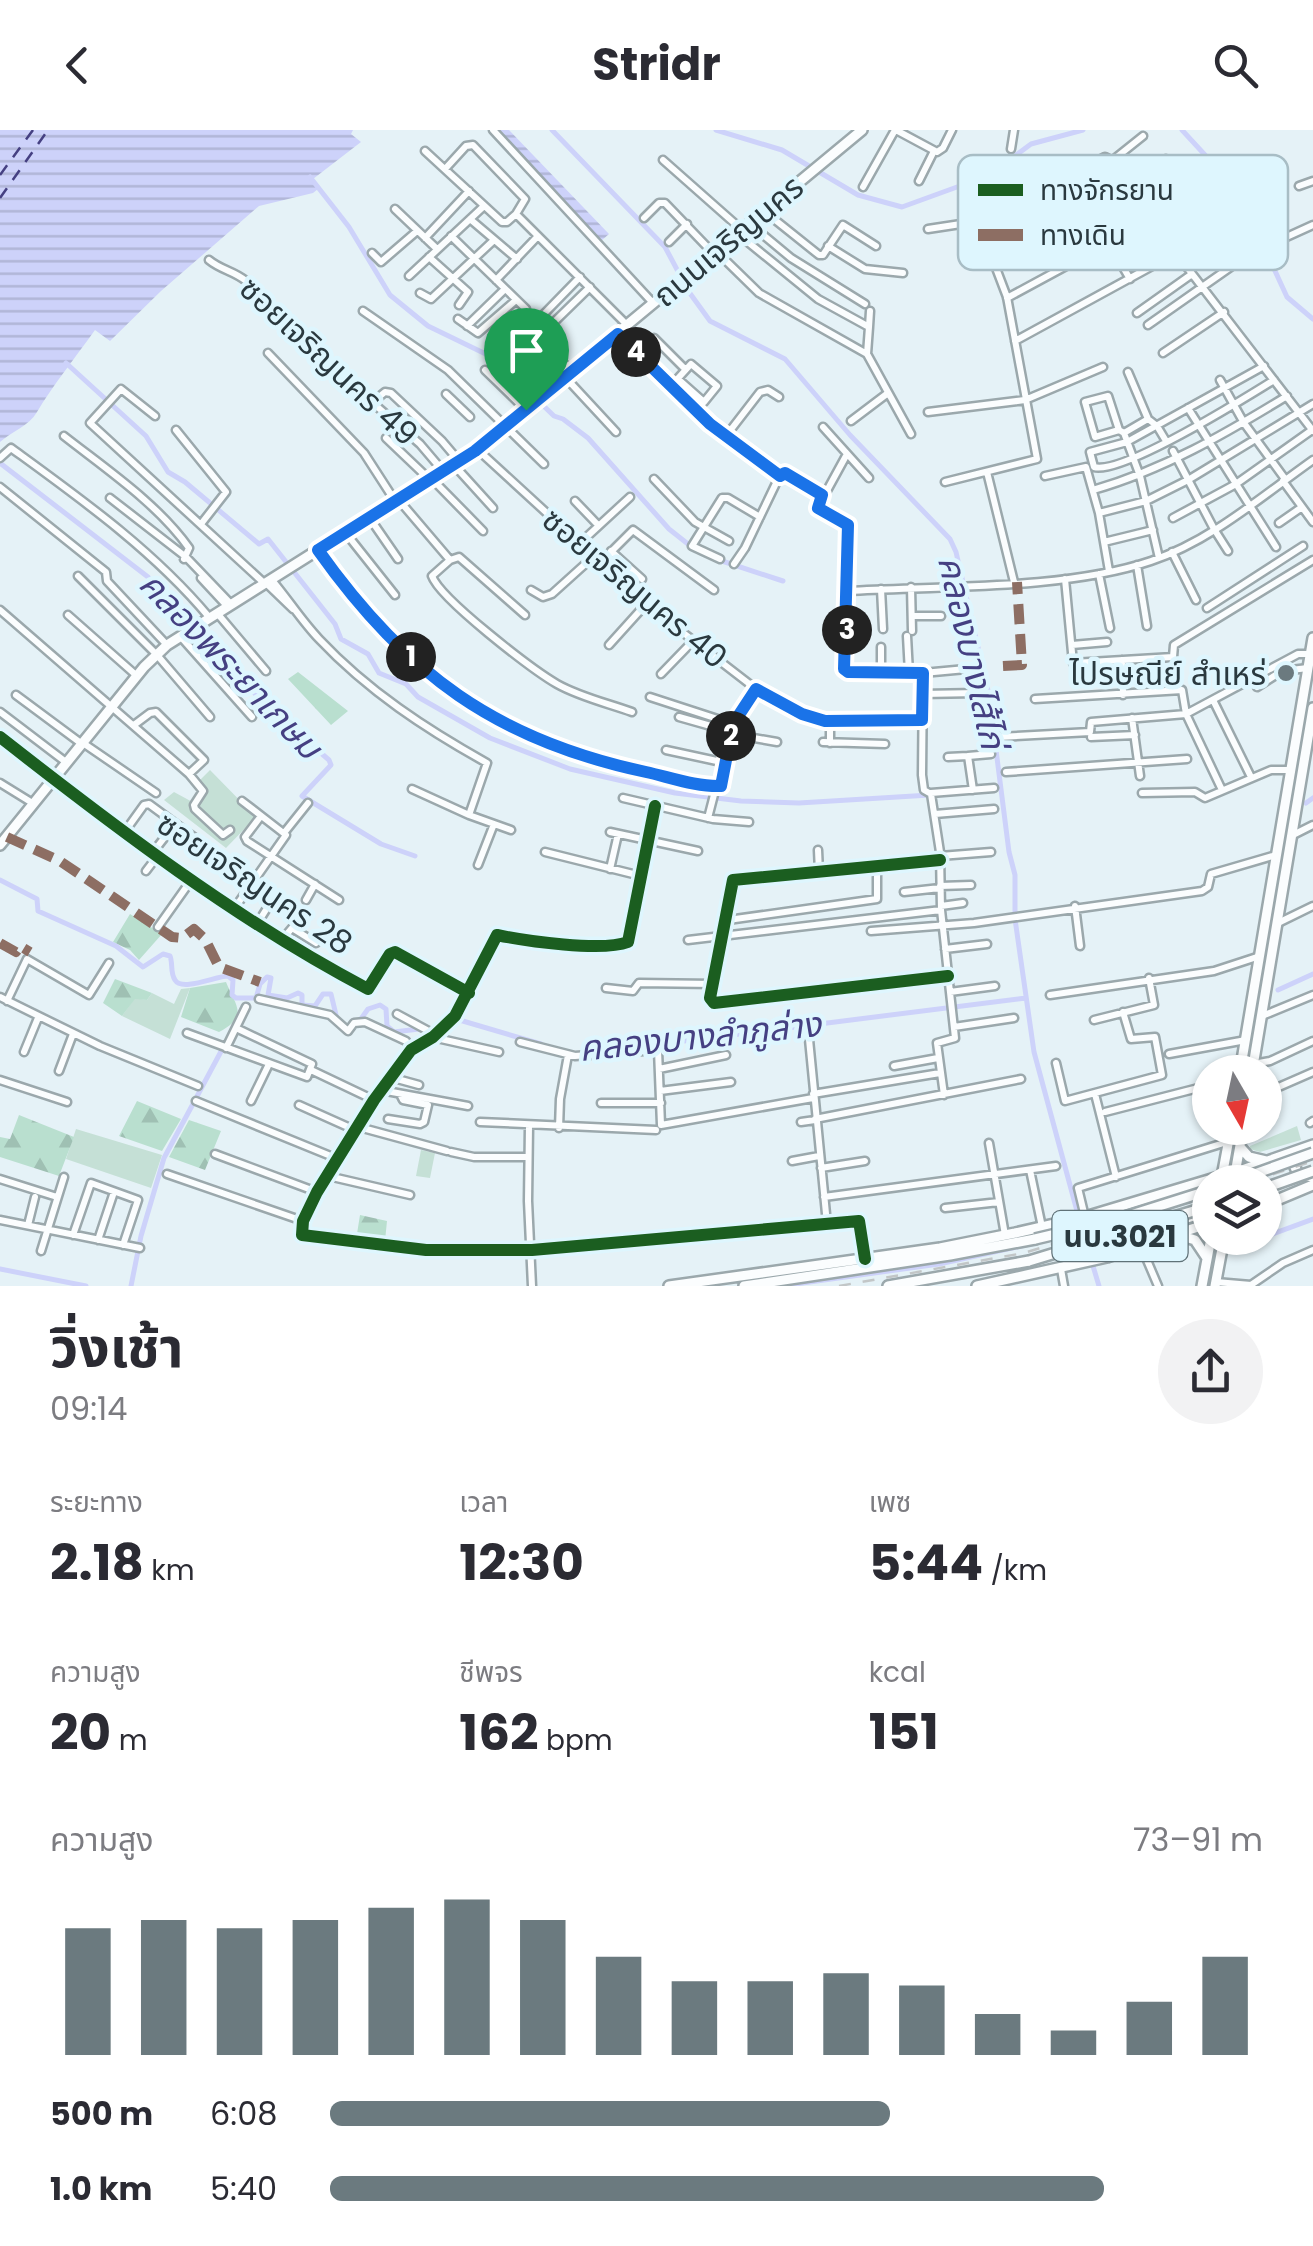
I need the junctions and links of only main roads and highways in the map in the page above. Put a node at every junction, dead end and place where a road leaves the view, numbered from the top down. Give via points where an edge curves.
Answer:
1 (862, 130) edge
2 (1311, 655) edge
3 (1313, 708) edge
4 (0, 845) edge
5 (1243, 1055) edge
6 (1255, 1055) edge
7 (1240, 1147) joint
8 (1310, 1149) edge
9 (1268, 1162) junction
10 (1237, 1165) edge
11 (1262, 1165) edge
12 (1269, 1165) edge
13 (1313, 1174) edge
14 (1282, 1183) edge
15 (1313, 1184) edge
16 (1192, 1187) edge
17 (1192, 1196) edge
18 (1282, 1198) edge
19 (1192, 1214) edge
20 (1192, 1215) edge
21 (1085, 1217) junction
22 (1133, 1227) junction
23 (1192, 1229) edge
24 (1176, 1235) junction
25 (940, 1248) junction
26 (1208, 1255) edge
27 (1221, 1255) edge
28 (1107, 1257) junction
29 (1207, 1260) junction
30 (798, 1278) junction
31 (1216, 1284) edge
32 (669, 1286) edge
33 (744, 1286) edge
34 (888, 1286) edge
35 (978, 1286) edge
36 (1202, 1286) edge

1 - 4 main road, ถนนเจริญนคร via 477,449 167,645
2 - 5 main road
3 - 6 main road
7 - 9 main road via 1248,1157
7 - 10 main road
8 - 9 main road
8 - 12 main road, bridge
8 - 13 main road via 1296,1154 1294,1165 1298,1174
9 - 11 main road
13 - 14 main road, bridge
15 - 18 main road
16 - 21 main road
17 - 30 main road, นบ.3021, bridge via 1035,1239
19 - 34 main road, นบ.3021, bridge via 1029,1262
20 - 22 main road via 1148,1230
21 - 22 main road via 1123,1216
21 - 25 main road
22 - 28 main road via 1134,1239
23 - 24 main road
24 - 28 main road
24 - 29 main road via 1196,1240
25 - 30 main road
25 - 32 main road
26 - 29 main road
27 - 31 main road
28 - 35 main road
29 - 36 main road
30 - 33 main road

